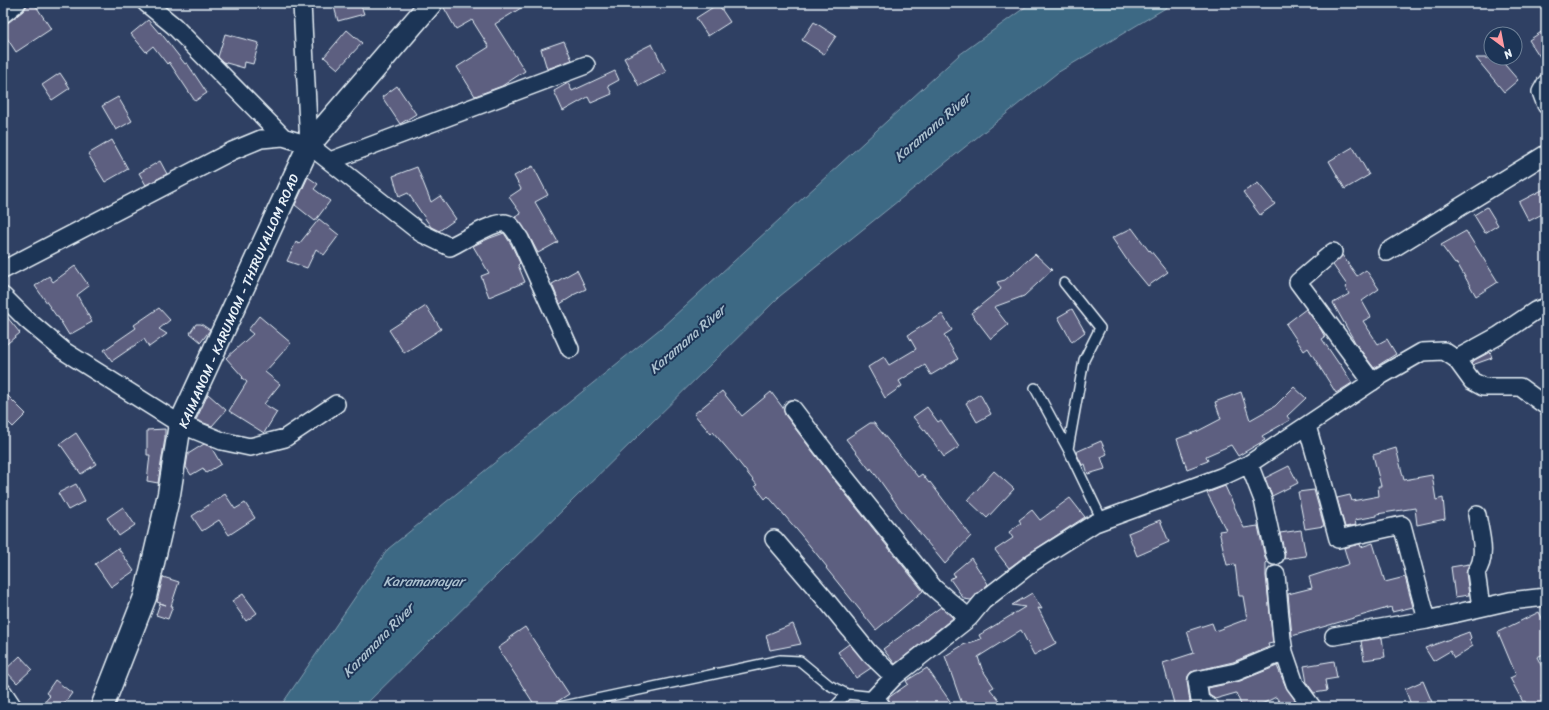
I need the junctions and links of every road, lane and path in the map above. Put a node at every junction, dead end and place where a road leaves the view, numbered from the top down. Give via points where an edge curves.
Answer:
1 (17, 3) edge
2 (146, 3) edge
3 (302, 3) edge
4 (430, 3) edge
5 (3, 14) edge
6 (586, 65) dead end
7 (1546, 83) edge
8 (1546, 105) edge
9 (283, 137) junction
10 (309, 145) junction
11 (1546, 154) edge
12 (330, 161) junction
13 (1333, 252) dead end
14 (1387, 252) dead end
15 (3, 270) edge
16 (1064, 283) dead end
17 (3, 296) edge
18 (1546, 307) edge
19 (570, 349) dead end
20 (1456, 359) junction
21 (1372, 382) junction
22 (1035, 388) dead end
23 (336, 404) dead end
24 (1546, 406) edge
25 (793, 409) dead end
26 (180, 424) junction
27 (1306, 426) junction
28 (1068, 449) junction
29 (1249, 464) junction
30 (1477, 515) dead end
31 (1102, 520) junction
32 (774, 539) dead end
33 (1275, 556) dead end
34 (1276, 575) dead end
35 (1546, 597) edge
36 (1481, 607) junction
37 (969, 618) junction
38 (1427, 620) junction
39 (1334, 636) dead end
40 (1284, 652) junction
41 (894, 677) junction
42 (3, 692) edge
43 (847, 694) junction
44 (878, 702) edge
45 (13, 707) edge
46 (102, 707) edge
47 (559, 707) edge
48 (834, 707) edge
49 (1210, 707) edge
50 (1312, 707) edge

1 - 5 street
2 - 9 street via 174,26
3 - 10 street
4 - 10 main road, KAIMANOM - KARUMOM - THIRUVALLOM ROAD
6 - 12 street
7 - 8 street via 1541,92
9 - 10 street
9 - 15 street via 261,139 232,151
10 - 12 street
10 - 26 main road, KAIMANOM - KARUMOM - THIRUVALLOM ROAD
11 - 14 street
12 - 19 street via 421,233 450,247 490,226 506,223 513,228
13 - 21 street via 1298,282
16 - 28 lane via 1100,328 1084,360
17 - 26 street via 64,352
18 - 20 street via 1535,311 1498,336
20 - 21 street via 1444,351 1422,352
20 - 24 street via 1472,381 1482,387 1520,387
21 - 27 street
22 - 28 lane
23 - 26 street via 285,438 250,447 222,441
25 - 37 street via 934,588
26 - 46 main road, KAIMANOM - KARUMOM - THIRUVALLOM ROAD via 169,494 145,596
27 - 29 street
27 - 38 street via 1338,539 1402,525
28 - 31 lane
29 - 31 street via 1221,478
29 - 33 street via 1263,500
30 - 36 street via 1483,558 1476,572
31 - 37 street via 1033,562 983,602
32 - 41 street via 869,653
34 - 40 street
35 - 36 street
36 - 38 street
37 - 41 street
38 - 39 street
40 - 49 street via 1236,672 1197,680 1200,701
40 - 50 street via 1295,684
41 - 44 street
42 - 45 street
43 - 44 lane
43 - 47 lane via 829,685 800,661 780,660
43 - 48 lane

